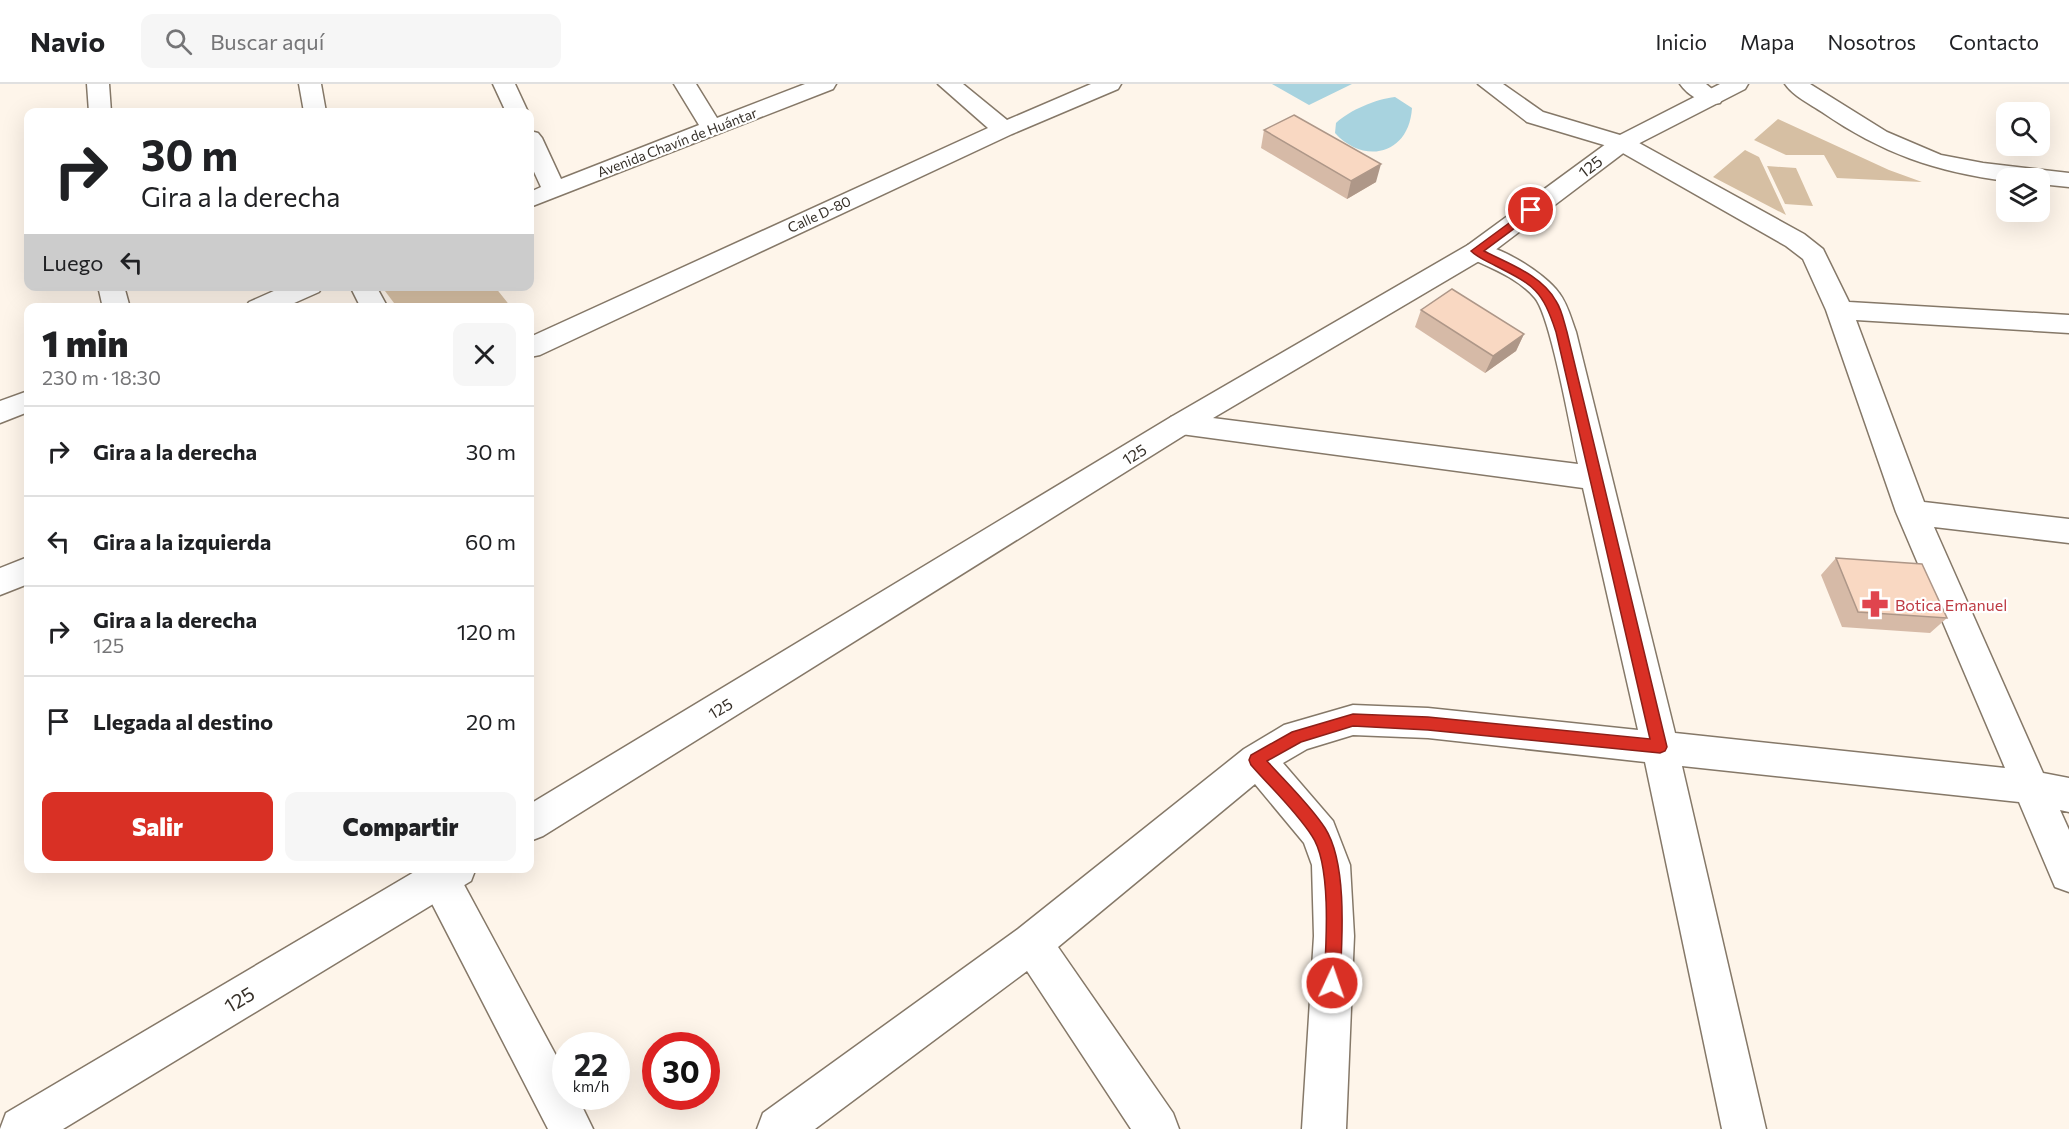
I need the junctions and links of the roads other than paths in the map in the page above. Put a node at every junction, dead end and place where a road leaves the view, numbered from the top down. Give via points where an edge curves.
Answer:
1 (98, 84) edge
2 (310, 84) edge
3 (504, 84) edge
4 (685, 84) edge
5 (825, 84) edge
6 (949, 84) edge
7 (1110, 84) edge
8 (1489, 84) edge
9 (1796, 84) edge
10 (1714, 88) edge
11 (100, 108) edge
12 (314, 108) edge
13 (516, 108) edge
14 (712, 128) junction
15 (1004, 129) junction
16 (1622, 142) junction
17 (534, 147) edge
18 (2069, 180) edge
19 (554, 190) junction
20 (534, 198) edge
21 (1477, 251) junction
22 (298, 291) edge
23 (270, 303) edge
24 (1839, 310) junction
25 (2069, 324) edge
26 (534, 346) edge
27 (24, 403) edge
28 (0, 413) edge
29 (1181, 424) junction
30 (1596, 478) junction
31 (1912, 512) junction
32 (2069, 531) edge
33 (24, 572) edge
34 (0, 582) edge
35 (1660, 747) junction
36 (1257, 760) junction
37 (2031, 788) junction
38 (2069, 795) edge
39 (534, 822) edge
40 (448, 874) edge
41 (2069, 874) edge
42 (1032, 944) junction
43 (22, 1129) edge
44 (571, 1129) edge
45 (779, 1129) edge
46 (1157, 1129) edge
47 (1324, 1129) edge
48 (1744, 1129) edge

1 - 11 street
2 - 12 street
3 - 13 street
4 - 14 street
5 - 14 street, Avenida Chavín de Huántar
6 - 15 street
7 - 15 street, Calle D-80
8 - 16 street via 1535,117
9 - 18 street via 1875,136 1932,159 1985,171
10 - 16 street, 125
14 - 19 street, Avenida Chavín de Huántar
15 - 26 street, Calle D-80
16 - 21 street, 125
16 - 24 street via 1795,240 1814,255
17 - 19 street
19 - 20 street, Avenida Chavín de Huántar
21 - 29 street, 125
21 - 30 street via 1526,277 1552,303
22 - 23 street
24 - 25 street
24 - 31 street
27 - 28 street
29 - 30 street
29 - 39 street, 125
30 - 35 street
31 - 32 street
31 - 37 street
33 - 34 street
35 - 36 street via 1428,723 1353,720 1297,736
35 - 37 street
35 - 48 street
36 - 42 street
36 - 47 street via 1320,833 1331,865 1334,936
37 - 38 street
37 - 41 street
40 - 43 street, 125
40 - 44 street
42 - 45 street
42 - 46 street

